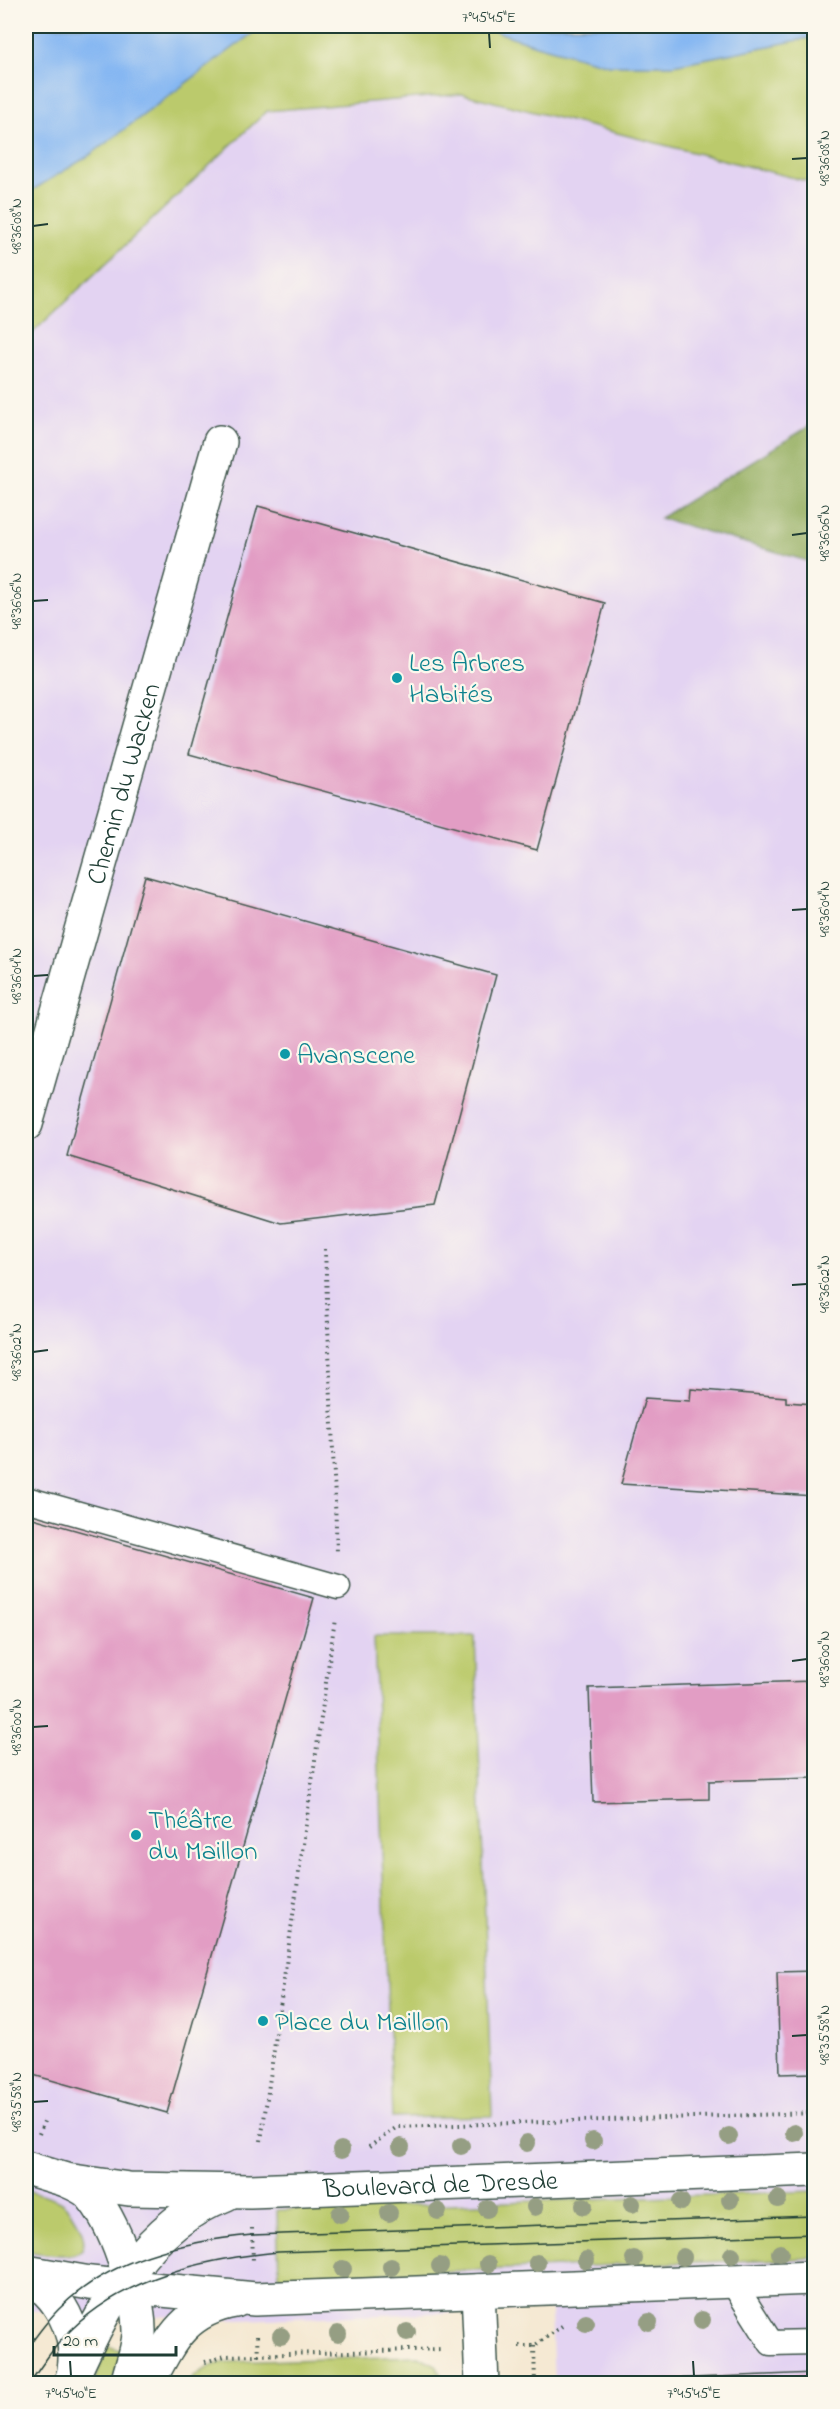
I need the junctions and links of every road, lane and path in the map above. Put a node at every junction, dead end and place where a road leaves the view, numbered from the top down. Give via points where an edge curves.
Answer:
1 (220, 442) dead end
2 (26, 1124) edge
3 (325, 1249) dead end
4 (26, 1499) edge
5 (338, 1587) junction
6 (814, 2113) edge
7 (261, 2141) dead end
8 (366, 2149) dead end
9 (26, 2168) edge
10 (814, 2170) edge
11 (66, 2180) junction
12 (250, 2191) junction
13 (26, 2274) edge
14 (814, 2278) edge
15 (732, 2281) junction
16 (127, 2282) junction
17 (478, 2291) junction
18 (255, 2299) junction
19 (814, 2342) edge
20 (480, 2347) junction
21 (197, 2366) dead end
22 (71, 2381) edge
23 (126, 2384) edge
24 (147, 2384) edge
25 (482, 2384) edge
26 (535, 2384) edge

1 - 2 main road, Chemin du Wacken
3 - 5 path
4 - 5 lane
5 - 7 path
6 - 8 path via 397,2127
9 - 11 main road
10 - 12 main road, Boulevard de Dresde
11 - 12 main road, Boulevard de Dresde via 129,2189
11 - 16 main road via 96,2201 112,2232
12 - 16 main road via 228,2194 194,2208 160,2236
12 - 18 path
13 - 16 main road via 90,2283
13 - 22 main road via 51,2294 67,2320 75,2356
14 - 15 main road
15 - 17 main road
15 - 19 lane via 771,2343
16 - 18 main road via 209,2296
16 - 22 main road via 98,2320
16 - 23 main road via 137,2310 139,2334
17 - 18 main road
17 - 20 main road
18 - 24 main road via 215,2306 178,2329
20 - 21 path via 225,2356
20 - 25 main road
20 - 26 path via 534,2346

